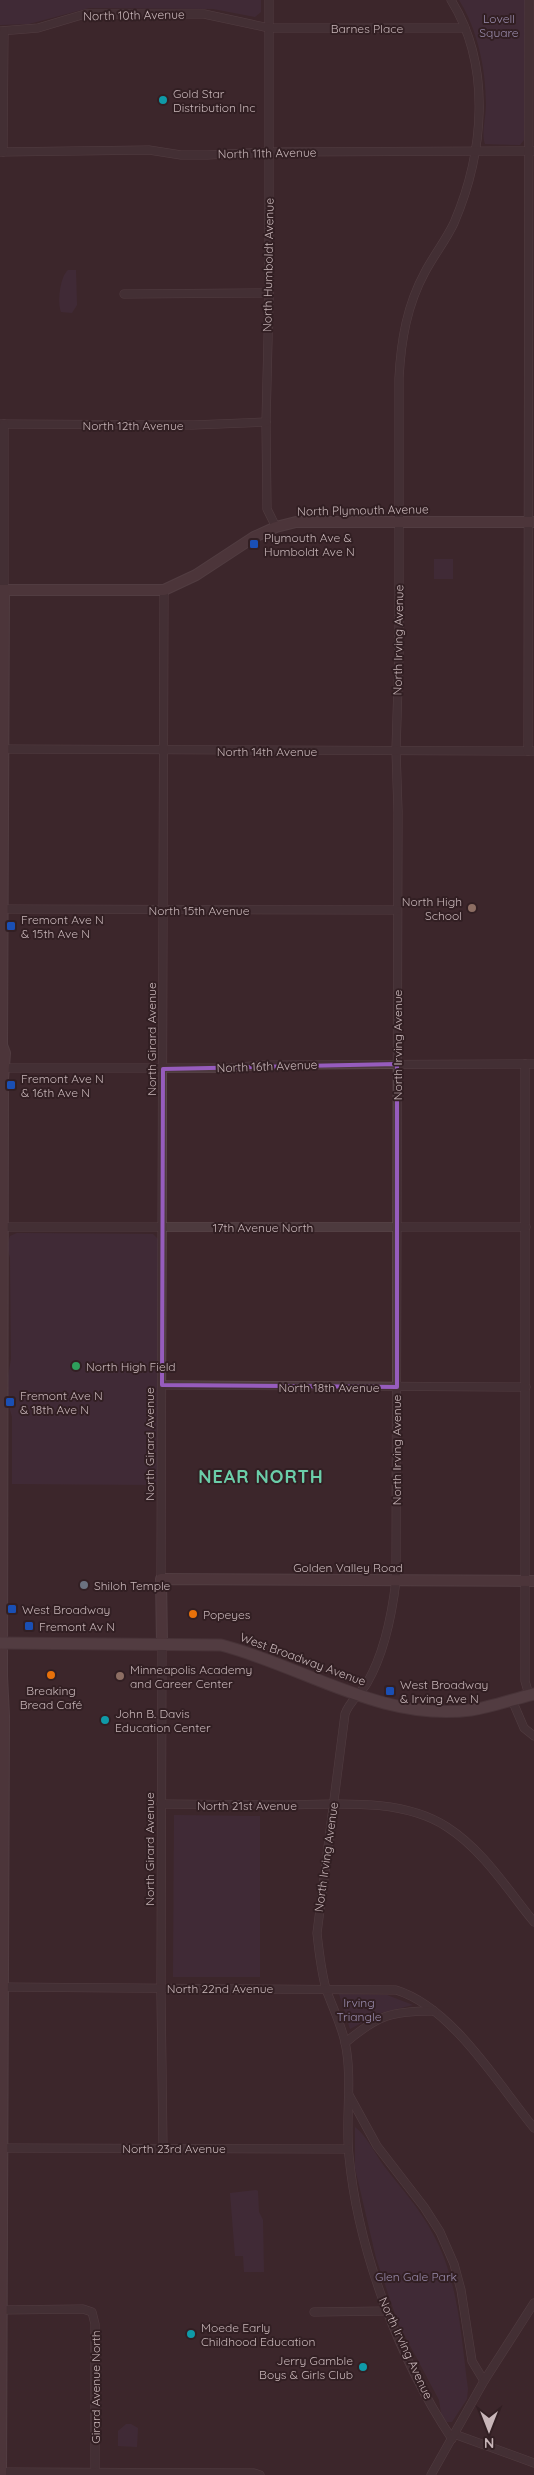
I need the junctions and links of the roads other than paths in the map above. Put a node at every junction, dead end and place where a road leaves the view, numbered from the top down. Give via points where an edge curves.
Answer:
1 (269, 0) edge
2 (450, 0) edge
3 (529, 0) edge
4 (269, 28) junction
5 (465, 28) junction
6 (2, 31) edge
7 (531, 151) edge
8 (2, 152) edge
9 (269, 152) junction
10 (474, 152) junction
11 (269, 293) junction
12 (124, 294) dead end
13 (266, 422) junction
14 (2, 424) edge
15 (399, 522) junction
16 (532, 522) edge
17 (276, 528) junction
18 (2, 590) edge
19 (164, 590) junction
20 (2, 749) edge
21 (396, 750) junction
22 (164, 751) junction
23 (531, 751) edge
24 (2, 909) edge
25 (164, 910) junction
26 (397, 910) junction
27 (397, 1064) junction
28 (525, 1064) junction
29 (534, 1064) edge
30 (3, 1068) edge
31 (163, 1069) junction
32 (2, 1227) edge
33 (163, 1227) junction
34 (396, 1227) junction
35 (526, 1228) junction
36 (162, 1385) junction
37 (1, 1386) edge
38 (397, 1387) junction
39 (526, 1387) junction
40 (161, 1579) junction
41 (396, 1580) junction
42 (530, 1581) edge
43 (1, 1643) edge
44 (162, 1643) junction
45 (532, 1694) edge
46 (358, 1695) junction
47 (512, 1700) junction
48 (534, 1736) edge
49 (2, 1803) edge
50 (161, 1804) junction
51 (333, 1805) junction
52 (534, 1922) edge
53 (1, 1987) edge
54 (161, 1988) junction
55 (326, 1989) junction
56 (434, 2011) junction
57 (345, 2043) junction
58 (348, 2093) junction
59 (534, 2128) edge
60 (1, 2148) edge
61 (163, 2148) junction
62 (348, 2149) junction
63 (534, 2303) edge
64 (1, 2310) edge
65 (387, 2311) junction
66 (314, 2312) dead end
67 (484, 2381) junction
68 (453, 2436) junction
69 (534, 2463) edge
70 (95, 2472) junction
71 (0, 2473) edge
72 (163, 2473) edge
73 (256, 2474) edge
74 (431, 2475) edge

1 - 4 street, North Humboldt Avenue
2 - 5 street, North Irving Avenue
3 - 7 street
4 - 5 street, Barnes Place
4 - 6 street, North 10th Avenue via 204,14 85,14 38,28
4 - 9 street, North Humboldt Avenue
5 - 10 street, North Irving Avenue via 480,89
6 - 8 street
7 - 10 street, North 11th Avenue
7 - 16 street
8 - 9 street, North 11th Avenue via 150,150 207,155
9 - 10 street, North 11th Avenue
9 - 11 street, North Humboldt Avenue
10 - 15 street, North Irving Avenue via 464,196 453,223 425,272 405,323 399,378
11 - 12 street
11 - 13 street, North Humboldt Avenue
13 - 14 street, North 12th Avenue
13 - 17 street, North Humboldt Avenue via 267,509
14 - 18 street
15 - 16 street, North Plymouth Avenue
15 - 17 street, North Plymouth Avenue via 310,521
15 - 21 street, North Irving Avenue
16 - 23 street
17 - 19 street, North Plymouth Avenue via 254,537 196,575
18 - 19 street, North Plymouth Avenue
18 - 20 street
19 - 22 street, North Girard Avenue
20 - 22 street, North 14th Avenue
20 - 24 street
21 - 22 street, North 14th Avenue
21 - 23 street, North 14th Avenue
21 - 26 street, North Irving Avenue
22 - 25 street, North Girard Avenue
24 - 25 street, North 15th Avenue
24 - 30 street via 2,1045 6,1053
25 - 26 street, North 15th Avenue
25 - 31 street, North Girard Avenue
26 - 27 street, North Irving Avenue
27 - 28 street, North 16th Avenue
27 - 31 street, North 16th Avenue
27 - 34 street, North Irving Avenue
28 - 29 street, North 16th Avenue
28 - 35 street
30 - 31 street, North 16th Avenue
30 - 32 street
31 - 33 street, North Girard Avenue
32 - 33 street, 17th Avenue North
32 - 37 street
33 - 34 street, 17th Avenue North
33 - 36 street, North Girard Avenue
34 - 35 street, 17th Avenue North
34 - 38 street, North Irving Avenue
35 - 39 street
36 - 38 street, North 18th Avenue
36 - 40 street, North Girard Avenue
37 - 43 street
38 - 39 street, North 18th Avenue
38 - 41 street, North Irving Avenue
39 - 42 street
40 - 41 street, Golden Valley Road
40 - 44 street, North Girard Avenue
41 - 42 street, Golden Valley Road
41 - 46 street, North Irving Avenue via 385,1638 367,1682
42 - 45 street via 525,1681
43 - 44 main road, West Broadway Avenue
43 - 49 street
44 - 46 main road, West Broadway Avenue via 221,1645
44 - 50 street, North Girard Avenue
45 - 47 main road, West Broadway Avenue
46 - 47 main road, West Broadway Avenue via 430,1711 471,1710
46 - 51 street, North Irving Avenue via 347,1706 345,1714
47 - 48 street via 524,1728
49 - 53 street
50 - 51 street, North 21st Avenue
50 - 54 street, North Girard Avenue
51 - 52 street, North 21st Avenue via 399,1808 422,1814 446,1826 482,1859
51 - 55 street, North Irving Avenue via 317,1932
53 - 54 street, North 22nd Avenue
53 - 60 street
54 - 55 street, North 22nd Avenue
54 - 61 street, North Girard Avenue
55 - 56 street, North 22nd Avenue via 396,1990 413,1995
55 - 57 street, North Irving Avenue
56 - 57 street via 386,2015 367,2024
56 - 59 street, North 22nd Avenue via 459,2035
57 - 58 street, North Irving Avenue
58 - 62 street, North Irving Avenue
58 - 67 street, North Irving Avenue via 377,2146 440,2232 461,2290 472,2361
60 - 61 street, North 23rd Avenue
60 - 64 street
61 - 62 street, North 23rd Avenue
62 - 65 street, North Irving Avenue via 359,2222
63 - 67 street
64 - 70 street, Girard Avenue North via 83,2309 92,2312
64 - 71 street
65 - 66 street
65 - 68 street, North Irving Avenue via 426,2395
67 - 68 street
68 - 69 street
68 - 74 street
70 - 71 street
70 - 72 street
72 - 73 street

